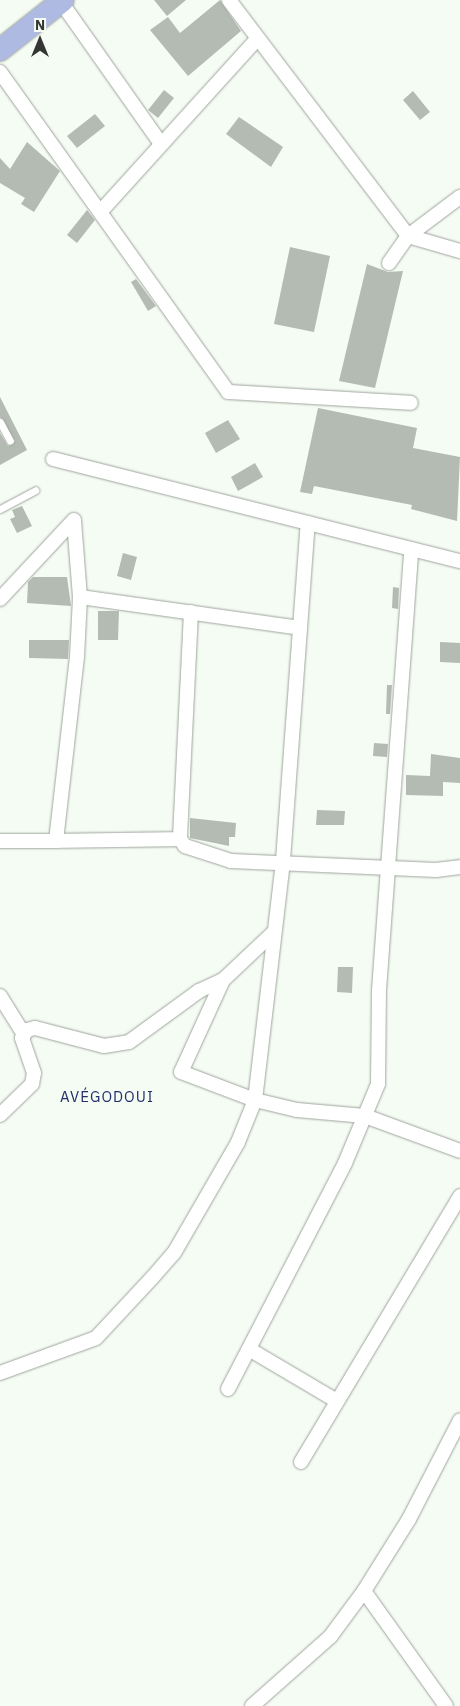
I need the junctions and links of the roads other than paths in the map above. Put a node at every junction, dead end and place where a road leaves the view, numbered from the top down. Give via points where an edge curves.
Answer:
1 (229, 0) edge
2 (62, 1) edge
3 (257, 39) junction
4 (0, 50) edge
5 (0, 72) edge
6 (161, 144) junction
7 (460, 197) edge
8 (102, 210) junction
9 (408, 236) junction
10 (460, 251) edge
11 (389, 263) dead end
12 (412, 402) dead end
13 (0, 422) edge
14 (10, 441) dead end
15 (53, 459) dead end
16 (35, 490) dead end
17 (0, 509) edge
18 (308, 523) junction
19 (412, 549) junction
20 (460, 561) edge
21 (80, 597) junction
22 (0, 599) edge
23 (191, 612) junction
24 (300, 628) junction
25 (180, 839) junction
26 (0, 841) edge
27 (56, 841) junction
28 (283, 860) junction
29 (460, 866) edge
30 (389, 867) junction
31 (273, 933) junction
32 (223, 980) junction
33 (0, 996) edge
34 (23, 1033) junction
35 (255, 1100) junction
36 (0, 1115) edge
37 (365, 1116) junction
38 (460, 1151) edge
39 (460, 1196) edge
40 (249, 1349) junction
41 (0, 1373) edge
42 (228, 1389) dead end
43 (337, 1401) junction
44 (460, 1420) edge
45 (301, 1462) dead end
46 (364, 1591) junction
47 (252, 1706) edge
48 (446, 1706) edge

1 - 3 street
2 - 4 main road
2 - 6 street
3 - 6 street
3 - 9 street
5 - 8 street
6 - 8 street
7 - 9 street
8 - 12 street via 228,392
9 - 10 street
9 - 11 street
13 - 14 lane
15 - 18 street
16 - 17 lane
18 - 19 street
18 - 24 street
19 - 20 street
19 - 30 street
21 - 22 street via 74,520
21 - 23 street
21 - 27 street
23 - 24 street
23 - 25 street
24 - 28 street
25 - 27 street
25 - 28 street via 193,851 231,861
26 - 27 street
28 - 30 street
28 - 31 street
29 - 30 street
30 - 37 street via 379,990 378,1084
31 - 32 street
31 - 35 street via 267,1024
32 - 34 street via 199,991 148,1031 116,1046 82,1042 35,1028
32 - 35 street via 197,1044 180,1070
33 - 34 street
34 - 36 street via 23,1048 34,1073 32,1084
35 - 37 street via 331,1116
35 - 41 street via 238,1142 174,1253 96,1338
37 - 38 street
37 - 40 street
39 - 43 street
40 - 42 street
40 - 43 street
43 - 45 street
44 - 46 street via 409,1519
46 - 47 street via 330,1637
46 - 48 street

